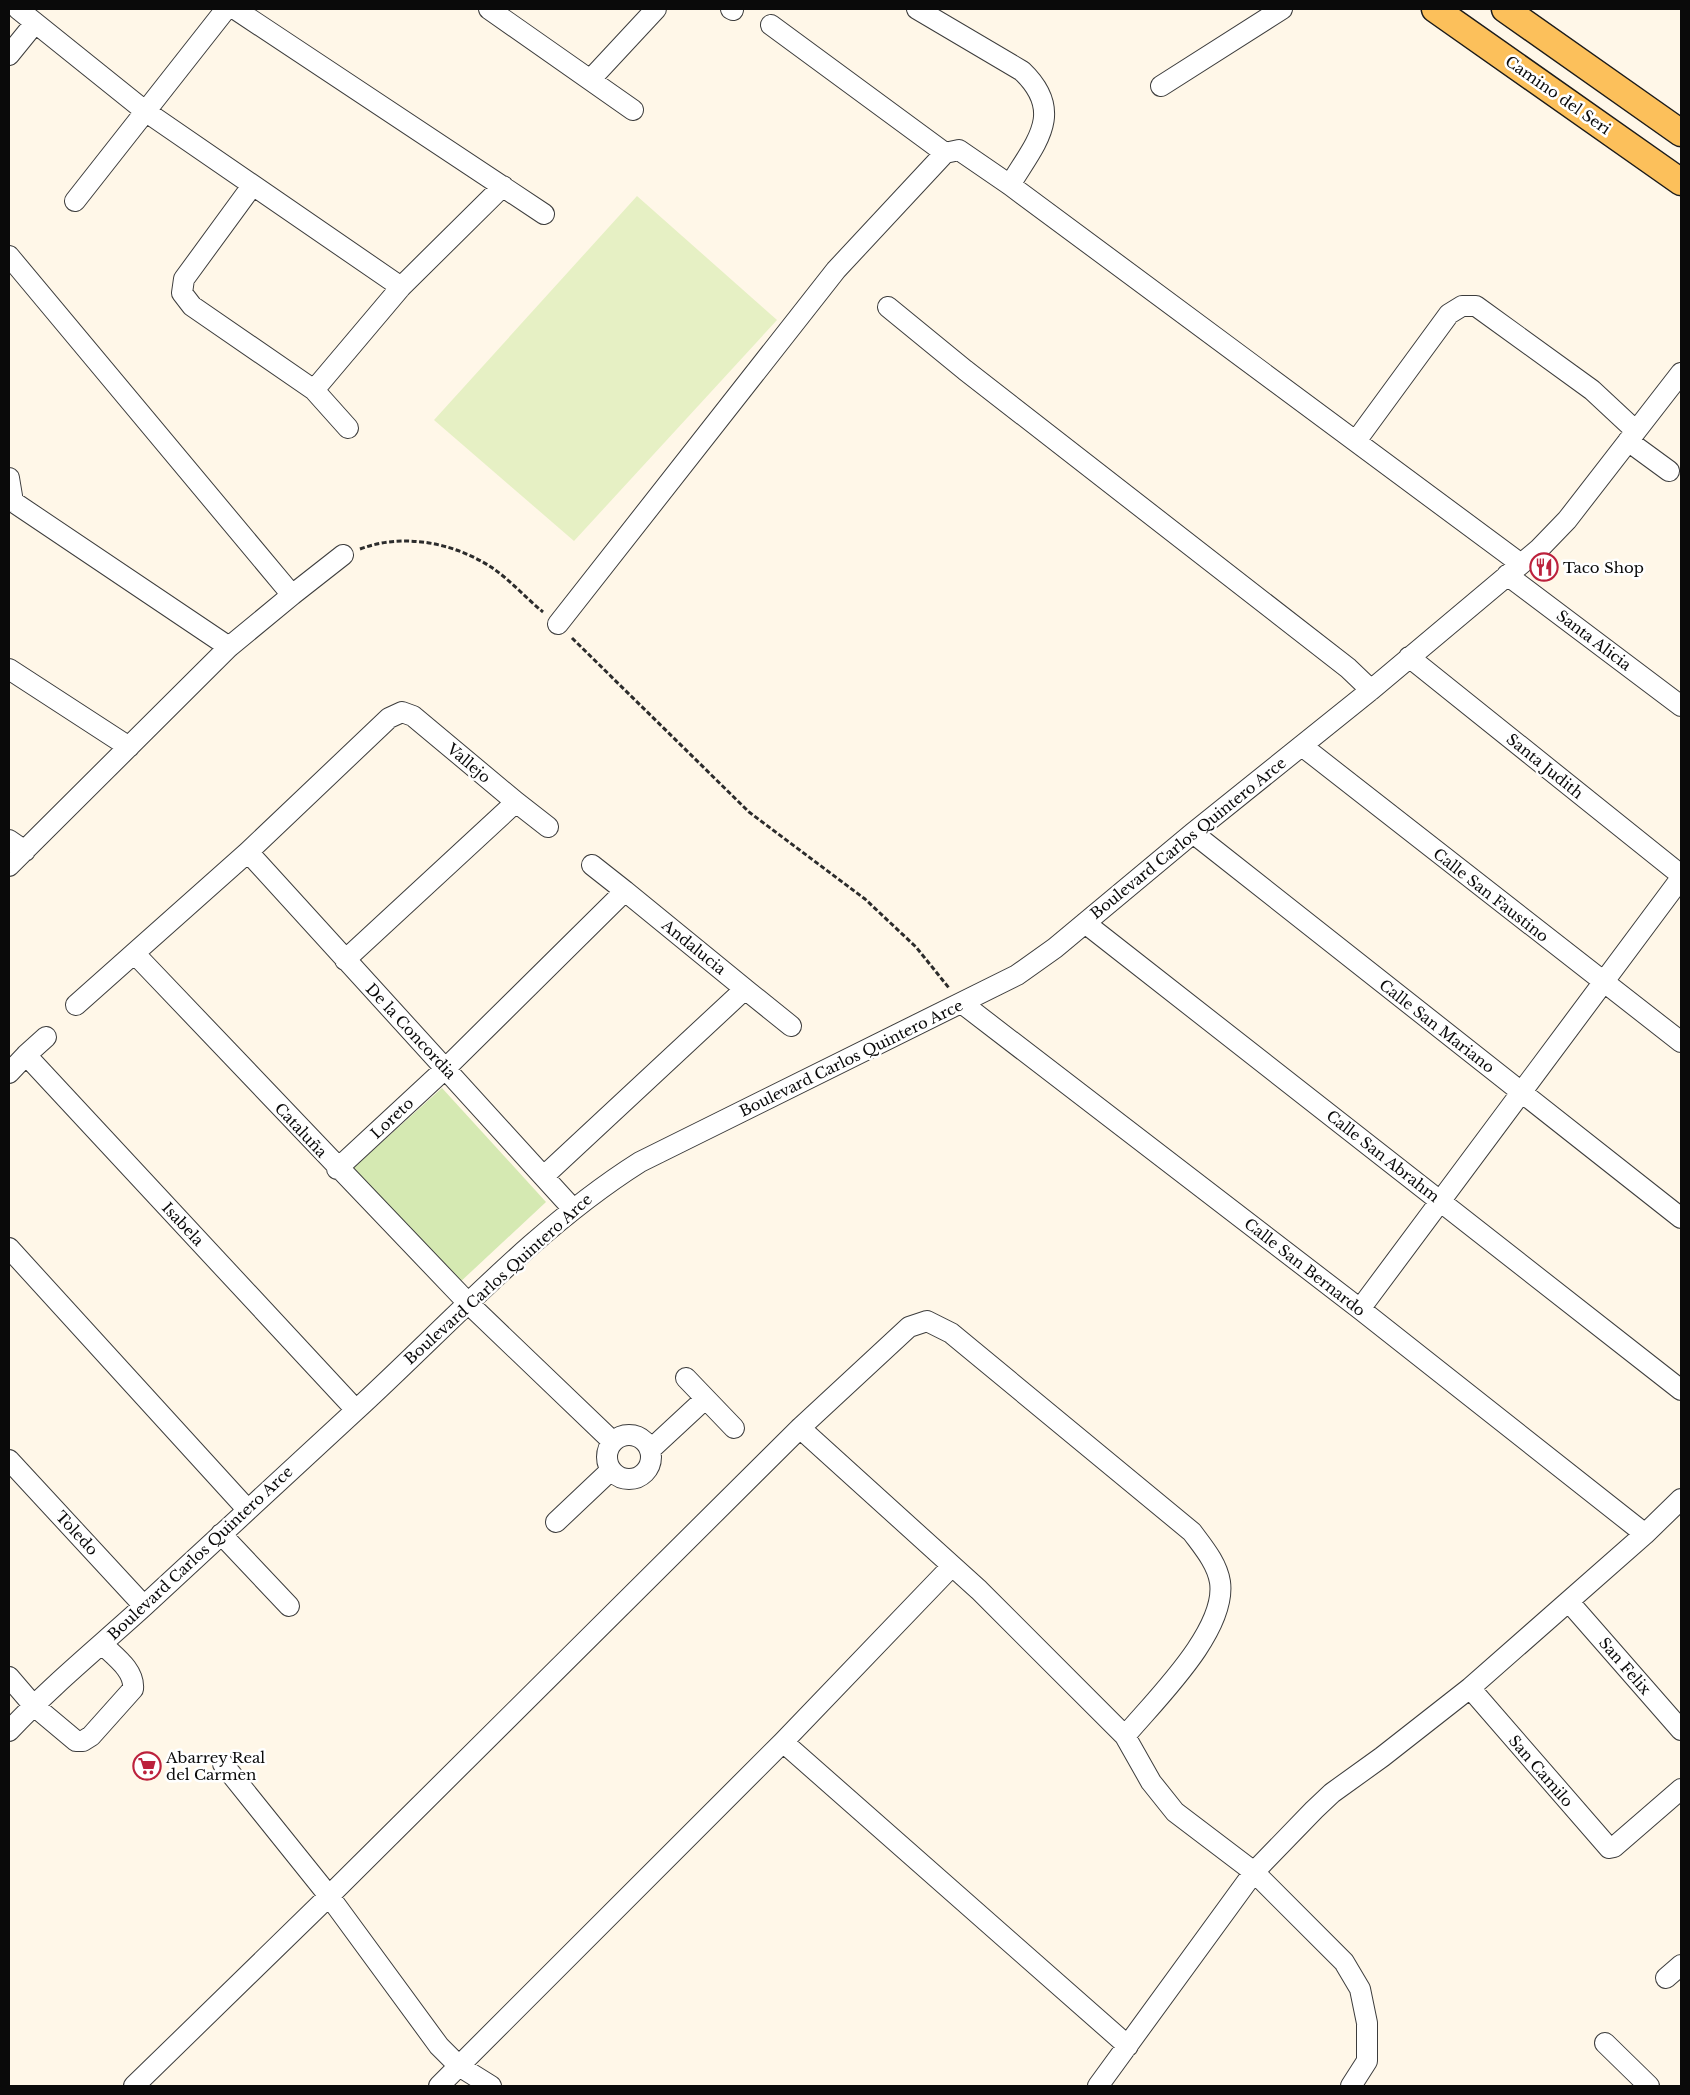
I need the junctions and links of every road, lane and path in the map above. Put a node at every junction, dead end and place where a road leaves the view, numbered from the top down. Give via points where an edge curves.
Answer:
1 (18, 9) edge
2 (226, 9) edge
3 (235, 9) edge
4 (489, 9) edge
5 (656, 9) edge
6 (917, 9) edge
7 (1282, 9) edge
8 (1435, 9) edge
9 (1505, 9) edge
10 (35, 23) junction
11 (770, 25) dead end
12 (9, 55) edge
13 (590, 80) junction
14 (1162, 86) dead end
15 (633, 110) dead end
16 (145, 111) junction
17 (1681, 134) edge
18 (945, 153) junction
19 (1681, 182) edge
20 (1010, 185) junction
21 (252, 186) junction
22 (503, 186) junction
23 (75, 201) dead end
24 (544, 214) dead end
25 (9, 256) edge
26 (402, 287) junction
27 (888, 307) dead end
28 (1681, 373) edge
29 (314, 390) junction
30 (348, 428) dead end
31 (1632, 436) junction
32 (1356, 441) junction
33 (1669, 471) dead end
34 (9, 478) edge
35 (11, 500) edge
36 (342, 555) joint
37 (1514, 569) junction
38 (292, 596) junction
39 (558, 624) junction
40 (229, 648) junction
41 (1409, 656) junction
42 (9, 669) edge
43 (1371, 690) junction
44 (1681, 706) edge
45 (1302, 746) junction
46 (129, 747) junction
47 (516, 802) junction
48 (548, 827) dead end
49 (1193, 833) junction
50 (17, 846) edge
51 (248, 852) junction
52 (592, 865) dead end
53 (9, 866) edge
54 (1681, 877) edge
55 (625, 892) junction
56 (1084, 923) junction
57 (135, 954) junction
58 (345, 960) junction
59 (1603, 983) junction
60 (745, 989) junction
61 (962, 1004) junction
62 (76, 1005) dead end
63 (791, 1026) dead end
64 (46, 1037) dead end
65 (1681, 1042) edge
66 (26, 1055) junction
67 (446, 1068) junction
68 (9, 1073) edge
69 (1521, 1093) junction
70 (338, 1169) junction
71 (544, 1176) junction
72 (1440, 1201) junction
73 (573, 1209) junction
74 (1681, 1218) edge
75 (9, 1248) edge
76 (469, 1304) junction
77 (1360, 1309) junction
78 (686, 1378) dead end
79 (1681, 1390) edge
80 (706, 1399) junction
81 (356, 1410) junction
82 (734, 1428) dead end
83 (800, 1428) junction
84 (612, 1441) junction
85 (650, 1450) junction
86 (9, 1460) edge
87 (611, 1470) junction
88 (247, 1509) junction
89 (1678, 1509) edge
90 (556, 1522) dead end
91 (221, 1534) junction
92 (1645, 1534) junction
93 (952, 1566) junction
94 (1569, 1602) junction
95 (144, 1606) junction
96 (289, 1606) dead end
97 (102, 1644) junction
98 (9, 1678) edge
99 (1470, 1688) junction
100 (33, 1705) junction
101 (1681, 1730) edge
102 (9, 1731) edge
103 (1125, 1736) junction
104 (783, 1742) junction
105 (223, 1764) dead end
106 (1681, 1789) edge
107 (1254, 1872) junction
108 (329, 1896) junction
109 (1681, 1965) edge
110 (1666, 1978) dead end
111 (1605, 2043) dead end
112 (1128, 2046) junction
113 (459, 2066) junction
114 (1646, 2085) edge
115 (134, 2086) edge
116 (439, 2086) edge
117 (492, 2086) edge
118 (1098, 2086) edge
119 (1351, 2086) edge

1 - 10 street
2 - 16 street
3 - 22 street
4 - 13 street
5 - 13 street
6 - 20 street via 1022,71 1034,83 1045,112 1044,128
7 - 14 street
8 - 19 main road, Camino del Seri
9 - 17 main road
10 - 12 street
10 - 16 street
11 - 18 street
13 - 15 street
16 - 21 street
16 - 23 street
18 - 20 street, Santa Alicia via 959,150
18 - 39 street via 836,270
20 - 32 street, Santa Alicia
21 - 26 street
21 - 29 street via 184,279 182,293 192,306
22 - 24 street
22 - 26 street
25 - 38 street
26 - 29 street
27 - 43 street via 964,370 1348,668
28 - 31 street, Boulevard Carlos Quintero Arce
29 - 30 street
31 - 32 street via 1592,390 1476,306 1462,306 1448,314
31 - 33 street
31 - 37 street, Boulevard Carlos Quintero Arce via 1567,520
32 - 37 street, Santa Alicia
34 - 35 street
35 - 40 street
36 - 38 street
36 - 39 path via 373,544 407,540 463,552 492,568
37 - 41 street, Boulevard Carlos Quintero Arce
37 - 44 street, Santa Alicia
38 - 40 street
39 - 61 path via 749,812 865,899 916,947
40 - 46 street
41 - 43 street, Boulevard Carlos Quintero Arce
41 - 54 street, Santa Judith
42 - 46 street
43 - 45 street, Boulevard Carlos Quintero Arce
45 - 49 street, Boulevard Carlos Quintero Arce
45 - 59 street, Calle San Faustino
46 - 50 street
47 - 48 street
47 - 51 street, Vallejo via 412,716 402,712 389,718
47 - 58 street
49 - 56 street, Boulevard Carlos Quintero Arce
49 - 69 street, Calle San Mariano
50 - 53 street
51 - 57 street
51 - 58 street, De la Concordia
52 - 55 street, Andalucia
54 - 59 street
55 - 60 street, Andalucia
55 - 67 street
56 - 61 street, Boulevard Carlos Quintero Arce via 1017,975
56 - 72 street, Calle San Abrahm
57 - 62 street
57 - 70 street, Cataluña
58 - 67 street, De la Concordia
59 - 65 street, Calle San Faustino
59 - 69 street
60 - 63 street, Andalucia
60 - 71 street
61 - 73 street, Boulevard Carlos Quintero Arce via 640,1162
61 - 77 street, Calle San Bernardo
64 - 66 street
66 - 68 street
66 - 81 street, Isabela
67 - 70 street, Loreto
67 - 71 street, De la Concordia
69 - 72 street
69 - 74 street, Calle San Mariano
70 - 76 street, Cataluña
71 - 73 street, De la Concordia
72 - 77 street
72 - 79 street, Calle San Abrahm
73 - 76 street, Boulevard Carlos Quintero Arce
75 - 88 street
76 - 81 street, Boulevard Carlos Quintero Arce
76 - 84 street, Cataluña
77 - 92 street, Calle San Bernardo
78 - 80 street
80 - 82 street
80 - 85 street
81 - 88 street, Boulevard Carlos Quintero Arce
83 - 93 street
83 - 103 street via 908,1327 927,1321 950,1332 1192,1532 1210,1555 1220,1582 1217,1609 1202,1644
83 - 108 street
84 - 85 street via 634,1435 641,1438
84 - 87 street via 606,1456
85 - 87 street via 650,1466 640,1477 624,1479
86 - 95 street, Toledo
87 - 90 street
88 - 91 street, Boulevard Carlos Quintero Arce
89 - 92 street
91 - 95 street, Boulevard Carlos Quintero Arce
91 - 96 street
92 - 94 street
93 - 103 street
93 - 104 street
94 - 99 street
94 - 101 street, San Felix
95 - 97 street, Boulevard Carlos Quintero Arce
97 - 100 street, Boulevard Carlos Quintero Arce
97 - 100 street via 128,1669 134,1680 133,1689 91,1736 76,1741
98 - 100 street
99 - 106 street, San Camilo via 1606,1847 1612,1849
99 - 107 street via 1332,1794
100 - 102 street, Boulevard Carlos Quintero Arce
103 - 107 street via 1151,1782 1175,1812
104 - 112 street
104 - 113 street
105 - 108 street
107 - 112 street
107 - 119 street via 1344,1962 1360,1989 1367,2023 1367,2061
108 - 113 street via 440,2046
108 - 115 street
109 - 110 street
111 - 114 street
112 - 118 street
113 - 116 street
113 - 117 street

